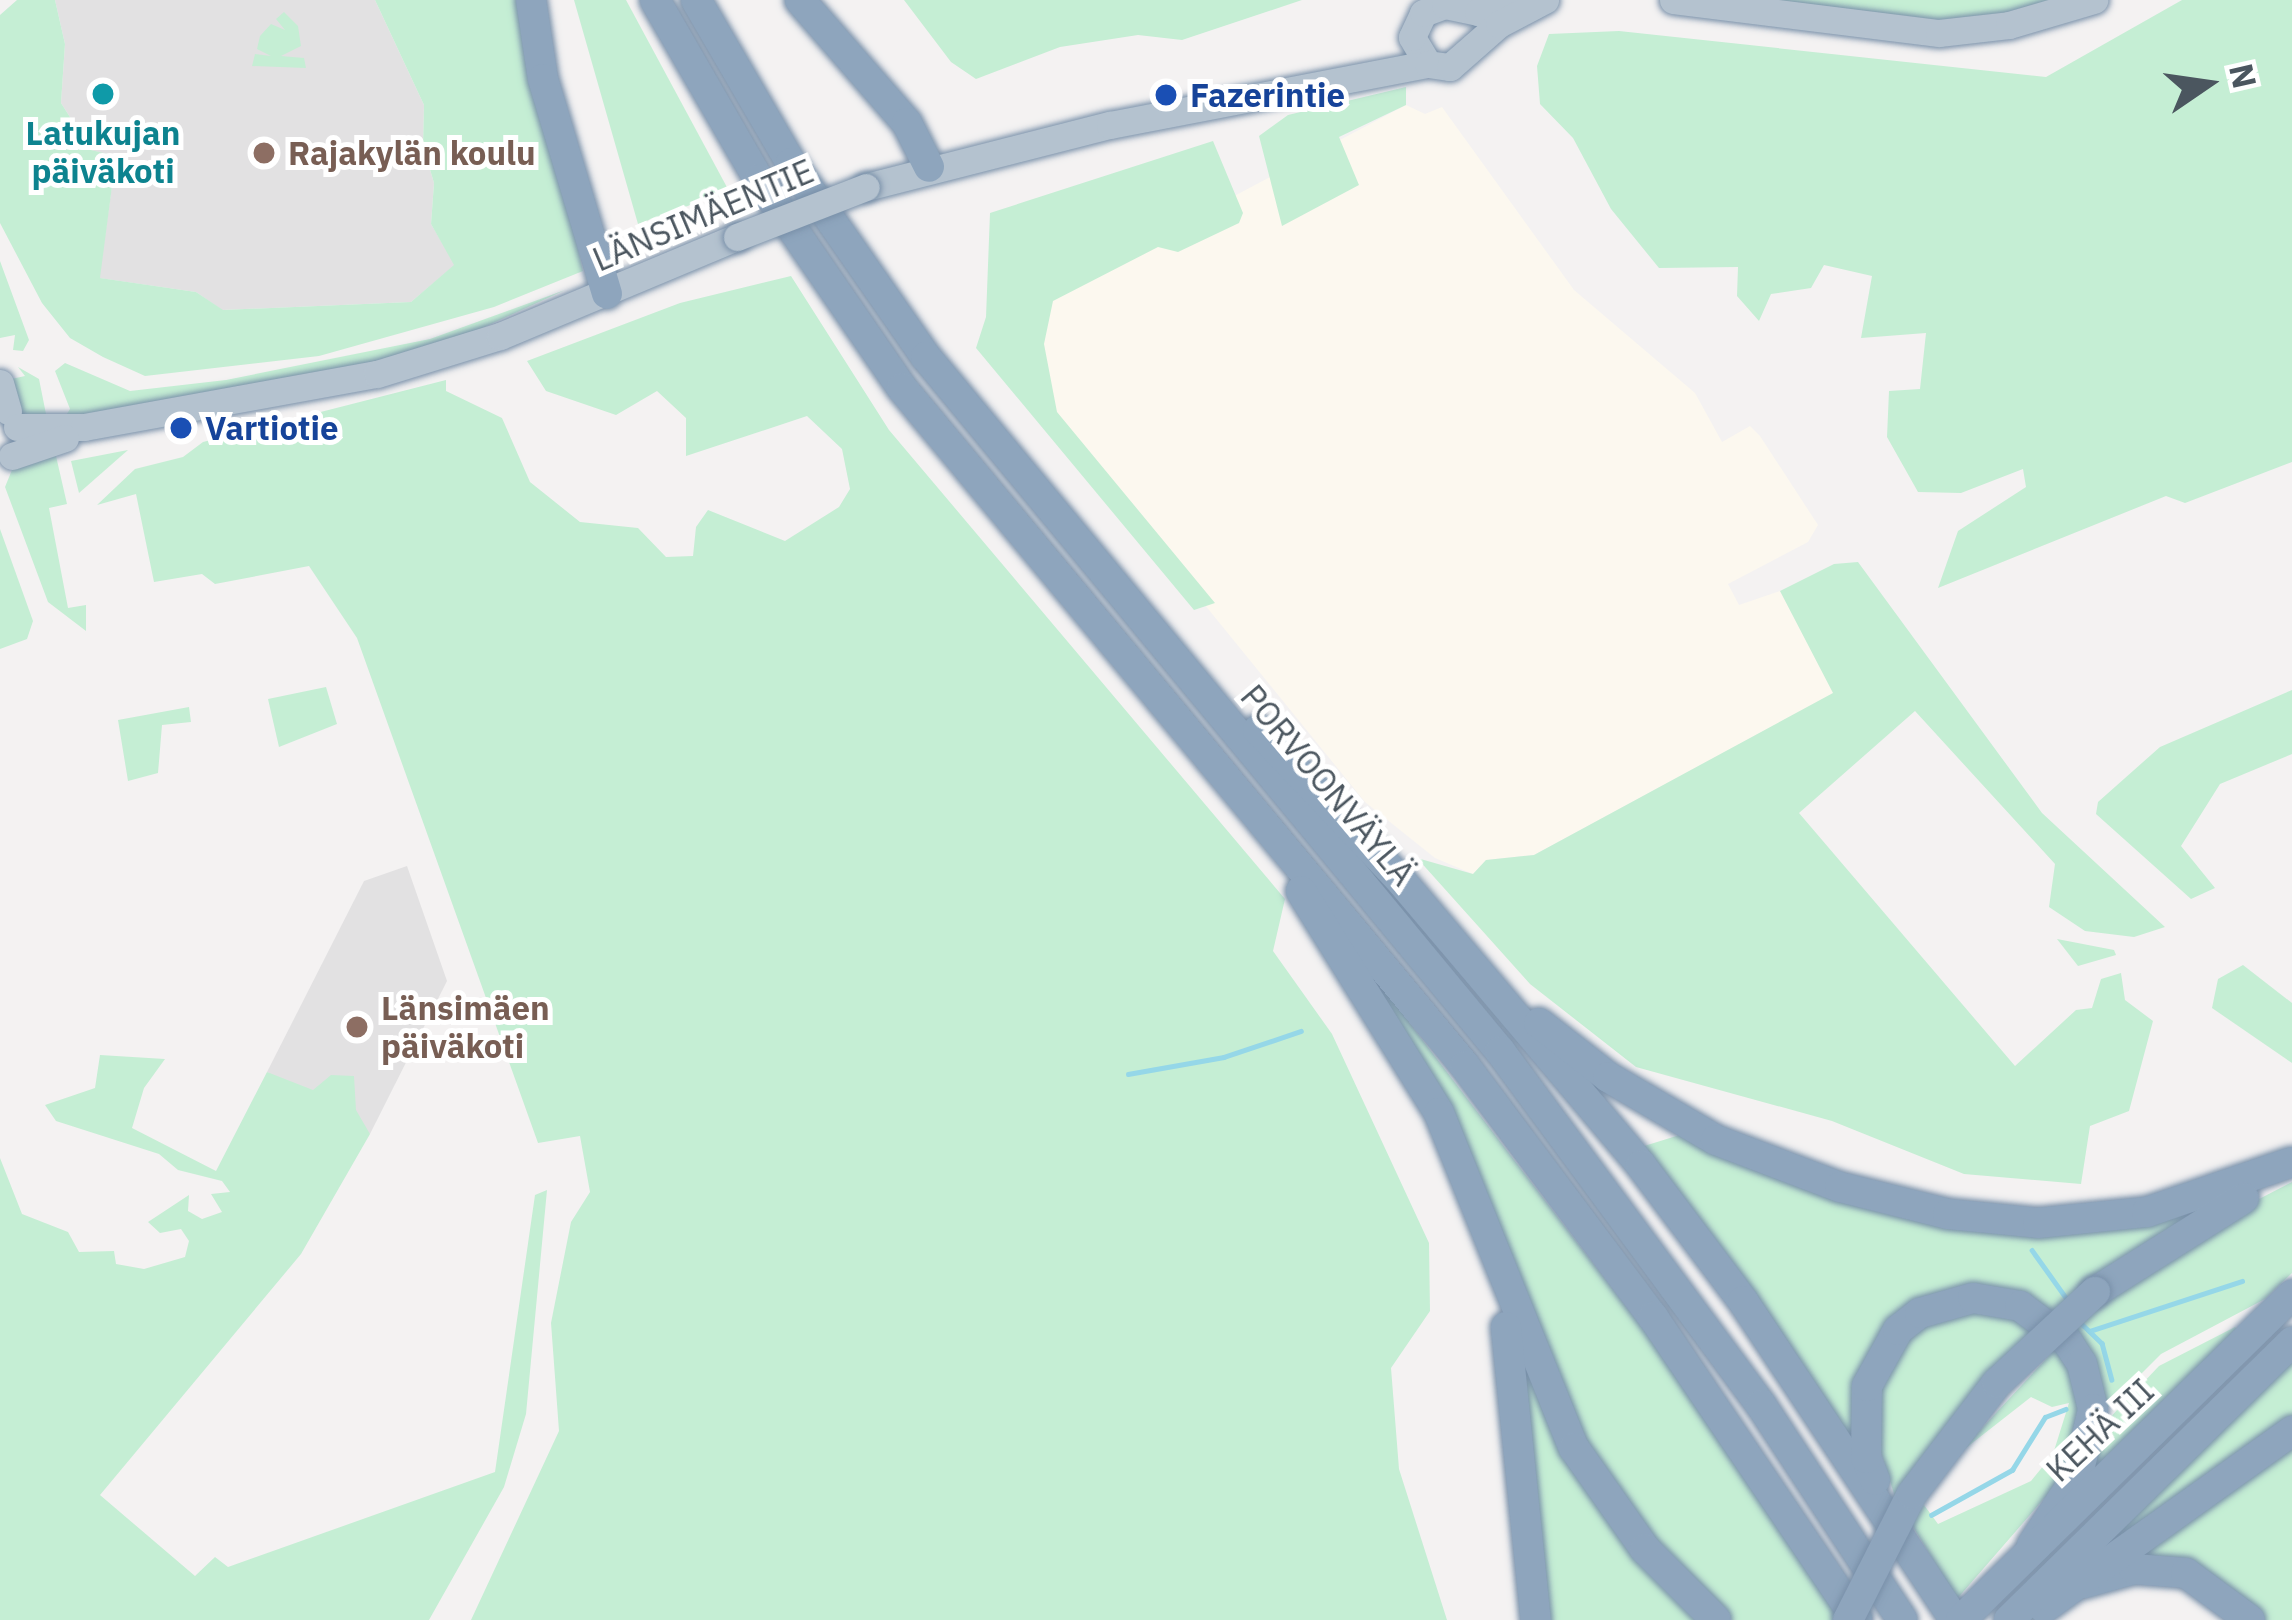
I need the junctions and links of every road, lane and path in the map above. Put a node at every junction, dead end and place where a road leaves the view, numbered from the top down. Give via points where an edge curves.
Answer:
1 (531, 0) edge
2 (655, 0) edge
3 (696, 0) edge
4 (800, 0) edge
5 (1517, 0) edge
6 (1545, 0) edge
7 (1673, 0) edge
8 (2093, 0) edge
9 (1450, 6) edge
10 (1410, 20) edge
11 (1473, 46) junction
12 (1428, 64) junction
13 (1353, 78) junction
14 (929, 166) junction
15 (608, 294) junction
16 (0, 382) edge
17 (8, 415) edge
18 (84, 427) junction
19 (6, 461) edge
20 (1144, 625) junction
21 (1173, 717) junction
22 (1473, 962) junction
23 (2292, 1162) edge
24 (1464, 1171) junction
25 (2292, 1172) edge
26 (2292, 1294) edge
27 (2292, 1342) edge
28 (2292, 1431) edge
29 (1903, 1540) junction
30 (2032, 1545) junction
31 (2057, 1596) junction
32 (1536, 1620) edge
33 (1716, 1620) edge
34 (1848, 1620) edge
35 (1857, 1620) edge
36 (1902, 1620) edge
37 (1958, 1620) edge
38 (2009, 1620) edge
39 (2031, 1620) edge
40 (2250, 1620) edge

1 - 15 highway via 543,79
2 - 21 highway via 759,181 853,320 956,459
3 - 20 highway, PORVOONVÄYLÄ via 876,290
4 - 14 highway via 889,99
5 - 9 main road, LÄNSIMÄENTIE
6 - 11 main road, LÄNSIMÄENTIE
7 - 8 main road via 1939,33 2009,25
9 - 10 main road, LÄNSIMÄENTIE
9 - 11 main road
10 - 12 main road
10 - 13 main road, LÄNSIMÄENTIE
11 - 12 main road, LÄNSIMÄENTIE via 1450,67
12 - 13 main road, LÄNSIMÄENTIE
13 - 14 main road, LÄNSIMÄENTIE
14 - 15 main road, LÄNSIMÄENTIE, bridge
15 - 18 main road, LÄNSIMÄENTIE via 377,374
16 - 17 main road
17 - 18 main road, LÄNSIMÄENTIE
17 - 19 main road
18 - 19 main road, LÄNSIMÄENTIE
20 - 22 highway via 1203,673
20 - 36 highway, PORVOONVÄYLÄ via 1379,901 1587,1165
21 - 24 highway via 1384,1014
21 - 35 highway via 1352,923 1573,1208
22 - 23 highway via 1547,1030 1677,1120 1792,1171 1904,1205 1988,1220 2097,1220 2217,1192
22 - 29 highway via 1743,1300
24 - 32 highway via 1513,1355
24 - 33 highway via 1574,1448 1645,1549
25 - 34 highway, bridge via 2149,1251 1997,1383 1923,1480
26 - 30 highway, KEHÄ III
27 - 38 highway, KEHÄ III
28 - 31 highway
29 - 30 highway via 1866,1458 1867,1386 1898,1330 1920,1313 1973,1298 2042,1318 2067,1341 2090,1387 2086,1454
29 - 37 highway
30 - 37 highway, KEHÄ III
31 - 39 highway
31 - 40 highway via 2096,1577 2167,1570 2215,1588

